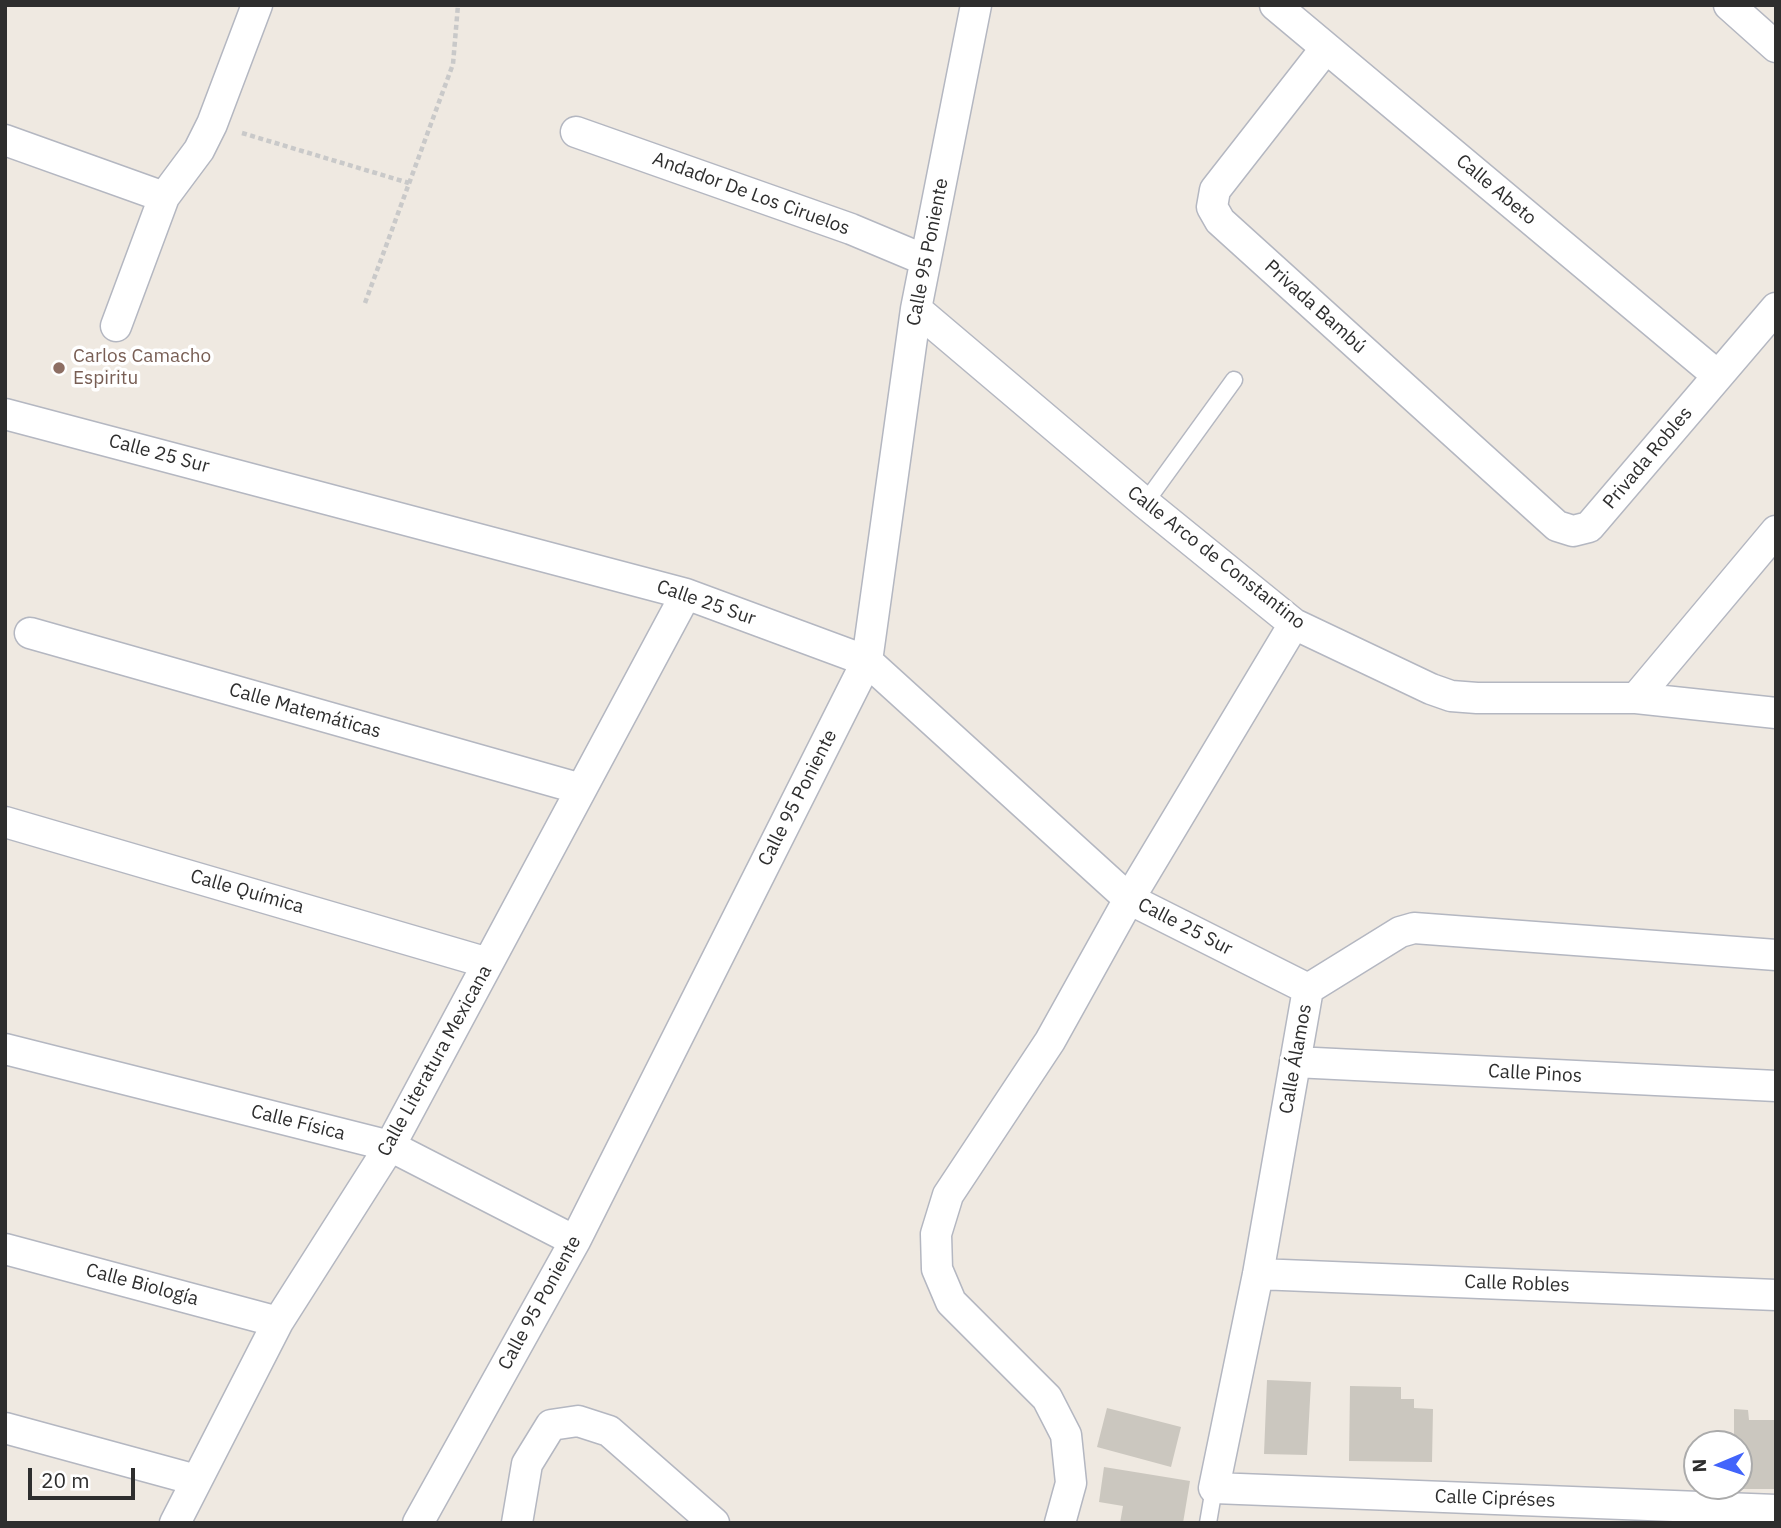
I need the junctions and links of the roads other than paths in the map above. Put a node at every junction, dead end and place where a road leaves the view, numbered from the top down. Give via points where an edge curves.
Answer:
1 (257, 5) edge
2 (976, 5) edge
3 (1275, 5) edge
4 (1729, 5) edge
5 (1776, 47) edge
6 (1326, 48) junction
7 (576, 132) dead end
8 (5, 141) edge
9 (164, 197) junction
10 (925, 260) junction
11 (1776, 308) edge
12 (916, 309) junction
13 (116, 326) dead end
14 (1717, 375) junction
15 (1234, 380) dead end
16 (5, 414) edge
17 (1145, 503) junction
18 (1573, 531) joint
19 (1776, 531) edge
20 (686, 594) junction
21 (1294, 624) junction
22 (30, 634) dead end
23 (867, 660) junction
24 (1636, 698) junction
25 (1776, 713) edge
26 (581, 789) junction
27 (5, 822) edge
28 (1129, 899) junction
29 (1776, 955) edge
30 (488, 962) junction
31 (1308, 989) junction
32 (5, 1049) edge
33 (1295, 1062) junction
34 (1776, 1086) edge
35 (390, 1146) junction
36 (575, 1241) junction
37 (5, 1249) edge
38 (1258, 1273) junction
39 (1776, 1295) edge
40 (278, 1322) junction
41 (5, 1428) edge
42 (197, 1480) junction
43 (1214, 1488) junction
44 (1776, 1510) edge
45 (175, 1523) edge
46 (418, 1523) edge
47 (517, 1523) edge
48 (714, 1523) edge
49 (1060, 1523) edge
50 (1208, 1523) edge

1 - 9 street via 212,124
2 - 10 street, Calle 95 Poniente
3 - 6 street, Calle Abeto
4 - 5 street
6 - 14 street, Calle Abeto
6 - 18 street, Privada Bambú via 1214,190 1212,207 1220,221 1557,526
7 - 10 street, Andador De Los Ciruelos via 851,229
8 - 9 street
9 - 13 street
10 - 12 street, Calle 95 Poniente
11 - 14 street
12 - 17 street, Calle Arco de Constantino
12 - 23 street, Calle 95 Poniente
14 - 18 street, Privada Robles via 1589,527
15 - 17 lane
16 - 20 street, Calle 25 Sur
17 - 21 street, Calle Arco de Constantino
19 - 24 street
20 - 23 street, Calle 25 Sur
20 - 26 street, Calle Literatura Mexicana
21 - 24 street, Calle Arco de Constantino via 1451,696
21 - 28 street
22 - 26 street, Calle Matemáticas
23 - 28 street, Calle 25 Sur
23 - 36 street, Calle 95 Poniente
24 - 25 street, Calle Arco de Constantino
26 - 30 street, Calle Literatura Mexicana
27 - 30 street, Calle Química
28 - 31 street, Calle 25 Sur
28 - 49 street via 1050,1041 948,1195 936,1234 937,1269 951,1302 1047,1398 1066,1435 1071,1483
29 - 31 street, Calle Álamos via 1414,928 1400,932
30 - 35 street, Calle Literatura Mexicana
31 - 33 street, Calle Álamos
32 - 35 street, Calle Física
33 - 34 street, Calle Pinos
33 - 38 street, Calle Álamos
35 - 36 street, Calle Física
35 - 40 street, Calle Literatura Mexicana
36 - 46 street, Calle 95 Poniente
37 - 40 street, Calle Biología
38 - 39 street, Calle Robles
38 - 43 street, Calle Álamos
40 - 42 street, Calle Literatura Mexicana
41 - 42 street
42 - 45 street, Calle Literatura Mexicana
43 - 44 street, Calle Cipréses
43 - 50 lane, Calle Álamos
47 - 48 street via 527,1464 551,1425 578,1421 609,1431

